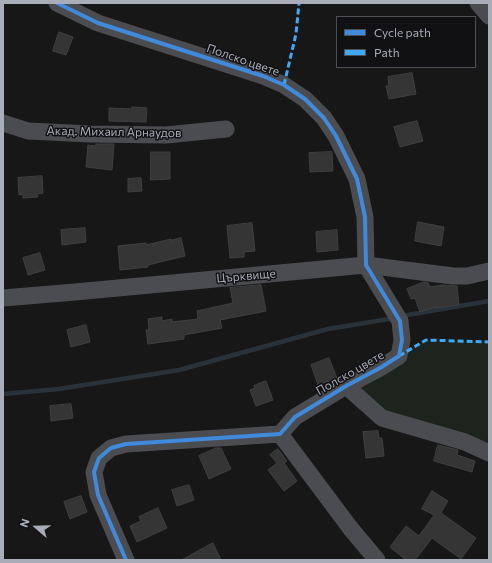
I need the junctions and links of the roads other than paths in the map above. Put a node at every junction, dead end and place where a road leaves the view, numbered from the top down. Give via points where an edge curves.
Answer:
1 (57, 3) edge
2 (478, 3) edge
3 (489, 16) edge
4 (3, 123) edge
5 (226, 129) dead end
6 (366, 265) junction
7 (489, 271) edge
8 (3, 298) edge
9 (346, 386) junction
10 (280, 434) junction
11 (489, 453) edge
12 (126, 560) edge
13 (377, 560) edge

1 - 6 street, Полско цвете via 98,24 263,76 284,85 305,99 324,118 336,136 356,179 365,217
2 - 3 street
4 - 5 street, Акад. Михаил Арнаудов via 28,131 91,134 166,136
6 - 7 street, Църквище via 452,276 467,276
6 - 8 street, Църквище
6 - 9 street, Полско цвете via 400,321 402,340 399,356
9 - 10 street, Полско цвете via 295,417
9 - 11 street, Полско цвете via 382,418 465,442
10 - 12 street via 126,444 111,448 99,458 94,472 98,496
10 - 13 street

